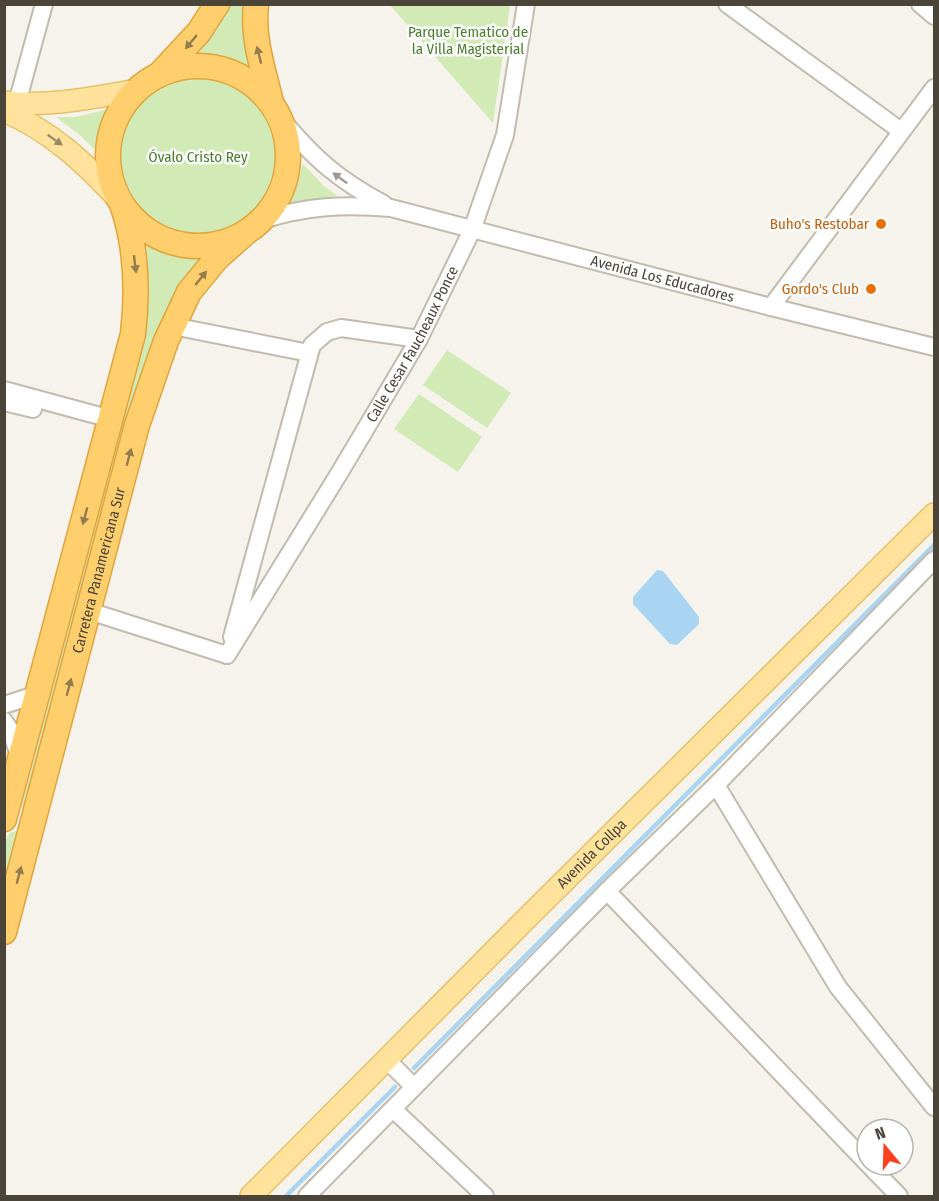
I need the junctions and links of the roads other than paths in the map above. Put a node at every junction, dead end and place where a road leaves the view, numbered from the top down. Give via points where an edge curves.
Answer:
1 (44, 4) edge
2 (217, 4) edge
3 (256, 4) edge
4 (526, 4) edge
5 (727, 4) edge
6 (920, 4) edge
7 (934, 16) edge
8 (159, 75) junction
9 (934, 88) edge
10 (137, 90) junction
11 (9, 105) edge
12 (276, 111) junction
13 (901, 131) junction
14 (121, 204) junction
15 (391, 208) junction
16 (252, 227) junction
17 (472, 230) junction
18 (771, 307) junction
19 (172, 326) junction
20 (419, 339) junction
21 (934, 347) edge
22 (309, 353) junction
23 (4, 390) edge
24 (4, 402) edge
25 (110, 423) junction
26 (934, 514) edge
27 (934, 560) edge
28 (89, 611) junction
29 (227, 655) junction
30 (38, 694) junction
31 (4, 705) edge
32 (4, 721) edge
33 (21, 760) junction
34 (716, 785) junction
35 (5, 818) edge
36 (33, 825) junction
37 (607, 891) junction
38 (4, 932) edge
39 (387, 1060) junction
40 (414, 1087) junction
41 (934, 1107) edge
42 (393, 1109) junction
43 (855, 1150) edge
44 (880, 1177) edge
45 (310, 1196) edge
46 (251, 1197) edge
47 (485, 1197) edge
48 (899, 1197) edge

1 - 11 street
2 -> 8 highway via 199,33
12 -> 3 highway via 256,42
4 - 17 street, Calle Cesar Faucheaux Ponce via 505,135
5 - 13 street
6 - 7 street
8 - 10 highway
8 - 12 highway via 190,67 221,69 250,82
9 - 13 street
10 - 11 main road via 64,103
10 - 14 highway via 114,123 109,142 109,172
11 -> 14 main road via 75,154
15 -> 12 street, Avenida Los Educadores via 354,189 331,171
12 - 16 highway via 289,149 287,172 280,195
13 - 18 street
14 - 16 highway via 143,229 177,244 215,245
14 -> 25 highway, Carretera Panamericana Sur via 136,267 136,310
15 - 16 street, Avenida Los Educadores via 354,205 302,209
15 - 17 street, Avenida Los Educadores
19 -> 16 highway, Carretera Panamericana Sur via 189,292 217,258
17 - 18 street, Avenida Los Educadores
17 - 20 street, Calle Cesar Faucheaux Ponce
18 - 21 street, Avenida Los Educadores
19 - 22 street
28 -> 19 highway, Carretera Panamericana Sur via 138,425
20 - 22 street via 340,328 318,338
20 - 29 street, Calle Cesar Faucheaux Ponce
22 - 29 street
23 - 25 street
24 - 25 street
25 -> 30 highway, Carretera Panamericana Sur
26 - 39 main road, Avenida Collpa
27 - 34 street
28 - 29 street
36 -> 28 highway, Carretera Panamericana Sur
30 - 31 street
30 - 33 highway, Carretera Panamericana Sur
32 - 33 street
33 - 35 highway, Carretera Panamericana Sur
34 - 37 street
34 - 41 street via 837,987
35 - 36 highway
38 -> 36 highway, Carretera Panamericana Sur
37 - 40 street
37 - 43 street
39 - 40 street
39 - 46 main road, Avenida Collpa
40 - 42 street
42 - 45 street
42 - 47 street
44 - 48 street

